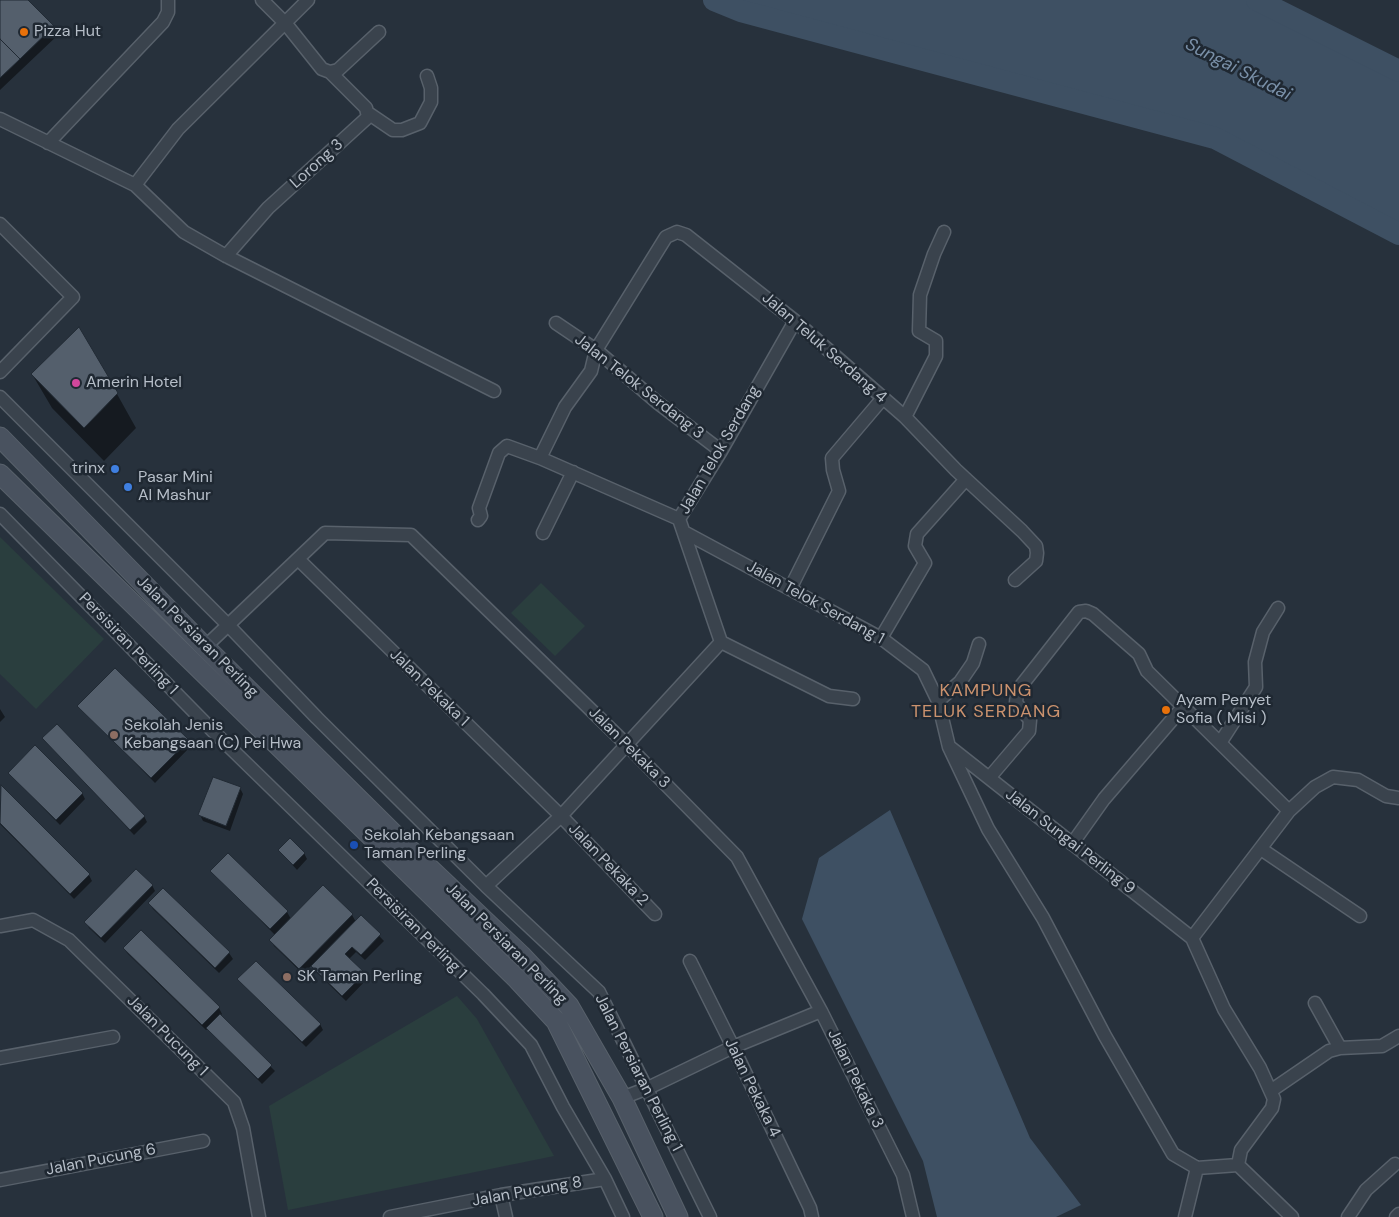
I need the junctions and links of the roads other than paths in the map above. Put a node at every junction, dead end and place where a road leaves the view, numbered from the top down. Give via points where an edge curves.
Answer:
1 (168, 0) edge
2 (262, 0) edge
3 (308, 0) edge
4 (286, 24) junction
5 (379, 32) dead end
6 (330, 72) junction
7 (427, 76) dead end
8 (368, 113) junction
9 (0, 119) edge
10 (48, 143) junction
11 (135, 185) junction
12 (0, 224) edge
13 (944, 232) dead end
14 (226, 256) junction
15 (795, 321) junction
16 (556, 323) dead end
17 (596, 350) junction
18 (0, 372) edge
19 (494, 391) dead end
20 (0, 397) edge
21 (883, 398) junction
22 (905, 417) junction
23 (0, 437) edge
24 (722, 451) junction
25 (540, 458) junction
26 (23, 459) junction
27 (573, 472) junction
28 (1, 478) edge
29 (966, 479) junction
30 (0, 514) edge
31 (680, 519) junction
32 (478, 520) dead end
33 (684, 532) junction
34 (543, 533) dead end
35 (298, 559) junction
36 (1015, 580) dead end
37 (790, 589) junction
38 (1278, 608) dead end
39 (228, 625) junction
40 (881, 638) junction
41 (721, 642) junction
42 (979, 644) dead end
43 (205, 647) junction
44 (853, 699) dead end
45 (938, 701) junction
46 (1183, 707) junction
47 (1220, 743) junction
48 (627, 745) junction
49 (948, 747) junction
50 (989, 778) junction
51 (1399, 798) edge
52 (1289, 811) junction
53 (561, 816) junction
54 (1072, 844) junction
55 (1261, 849) junction
56 (486, 886) junction
57 (655, 914) dead end
58 (1360, 916) dead end
59 (0, 926) edge
60 (1192, 938) junction
61 (690, 961) dead end
62 (1315, 1003) dead end
63 (822, 1011) junction
64 (1399, 1036) edge
65 (113, 1037) dead end
66 (733, 1046) junction
67 (1340, 1048) junction
68 (0, 1058) edge
69 (648, 1088) junction
70 (1272, 1090) junction
71 (622, 1098) junction
72 (203, 1141) dead end
73 (1395, 1164) dead end
74 (1238, 1165) junction
75 (1197, 1168) junction
76 (606, 1179) junction
77 (0, 1180) edge
78 (501, 1196) junction
79 (1399, 1214) edge
80 (259, 1217) edge
81 (390, 1217) edge
82 (506, 1217) edge
83 (623, 1217) edge
84 (653, 1217) edge
85 (678, 1217) edge
86 (710, 1217) edge
87 (812, 1217) edge
88 (913, 1217) edge
89 (1185, 1217) edge
90 (1292, 1217) edge
91 (1348, 1217) edge
92 (1396, 1217) edge

1 - 10 street via 168,12 163,22
2 - 4 street
3 - 4 street
4 - 6 street via 322,68
4 - 11 street via 178,129
5 - 6 street via 338,70
6 - 8 street
7 - 8 street via 432,102 420,123 393,130
8 - 14 street, Lorong 3 via 363,123 268,208
9 - 10 street
10 - 11 street
11 - 14 street via 184,232
12 - 18 street via 73,297
13 - 22 street via 920,295 919,331 936,341 936,356
14 - 19 street
15 - 17 street, Jalan Teluk Serdang 4 via 677,232 666,237
15 - 21 street, Jalan Teluk Serdang 4
15 - 24 street, Jalan Telok Serdang
16 - 17 street, Jalan Telok Serdang 3
17 - 24 street, Jalan Telok Serdang 3 via 658,403
17 - 25 street via 591,371 565,407
20 - 39 street
21 - 22 street, Jalan Teluk Serdang 4
21 - 37 street via 832,458 839,491
22 - 29 street, Jalan Teluk Serdang 4
23 - 26 main road, Jalan Persiaran Perling
24 - 31 street, Jalan Telok Serdang
25 - 27 street
25 - 32 street via 514,447 507,446 502,450 479,508
26 - 28 street
26 - 43 main road, Jalan Persiaran Perling
27 - 31 street
27 - 34 street
28 - 84 main road, Jalan Persiaran Perling via 510,972 556,1021
29 - 36 street, Jalan Teluk Serdang 4 via 1036,546 1036,561
29 - 40 street via 917,534 915,546 925,563
30 - 76 street, Persisiran Perling 1 via 214,732 471,982 531,1046
31 - 33 street, Jalan Telok Serdang
33 - 37 street, Jalan Telok Serdang 1
33 - 41 street, Jalan Telok Serdang
35 - 39 street, Jalan Pekaka 3
35 - 48 street, Jalan Pekaka 3 via 325,533 411,536
35 - 53 street, Jalan Pekaka 1
37 - 40 street, Jalan Telok Serdang 1
38 - 47 street via 1264,632 1255,662 1256,687
39 - 43 street, Jalan Pekaka 3
39 - 56 street, Jalan Persiaran Perling 1
40 - 45 street, Jalan Telok Serdang 1 via 922,670
41 - 44 street via 829,696
41 - 48 street
42 - 45 street via 973,663 960,682
43 - 71 main road, Jalan Persiaran Perling via 521,955 563,1000 587,1035
45 - 49 street, Jalan Telok Serdang 1
46 - 47 street
46 - 50 street via 1147,671 1139,654 1093,614 1079,612 1017,691 1016,703 1030,720 1029,731
46 - 54 street via 1104,799
47 - 52 street
48 - 53 street
48 - 63 street, Jalan Pekaka 3 via 737,857
49 - 50 street, Jalan Sungai Perling 9
49 - 75 street, Jalan Telok Serdang 1 via 988,829 1043,918 1105,1036 1173,1154
50 - 54 street, Jalan Sungai Perling 9
51 - 52 street via 1386,796 1358,780 1333,777
52 - 55 street
53 - 56 street
53 - 57 street, Jalan Pekaka 2
54 - 60 street, Jalan Sungai Perling 9
55 - 58 street
55 - 60 street
56 - 69 street, Jalan Persiaran Perling 1 via 600,992
59 - 80 street, Jalan Pucung 1 via 33,920 69,940 234,1102 243,1128
60 - 70 street via 1224,1009
61 - 66 street, Jalan Pekaka 4
62 - 67 street
63 - 66 street
63 - 88 street, Jalan Pekaka 3 via 903,1175
64 - 67 street via 1382,1046
65 - 68 street
66 - 69 street
66 - 87 street, Jalan Pekaka 4
67 - 70 street via 1328,1050
69 - 71 street
69 - 86 street, Jalan Persiaran Perling 1
70 - 74 street via 1272,1108 1241,1150
71 - 85 main road, Jalan Persiaran Perling
72 - 77 street, Jalan Pucung 6
73 - 91 street via 1366,1190
74 - 75 street
74 - 90 street
75 - 89 street
76 - 78 street, Jalan Pucung 8
76 - 83 street
78 - 81 street, Jalan Pucung 8
78 - 82 street
79 - 92 street

